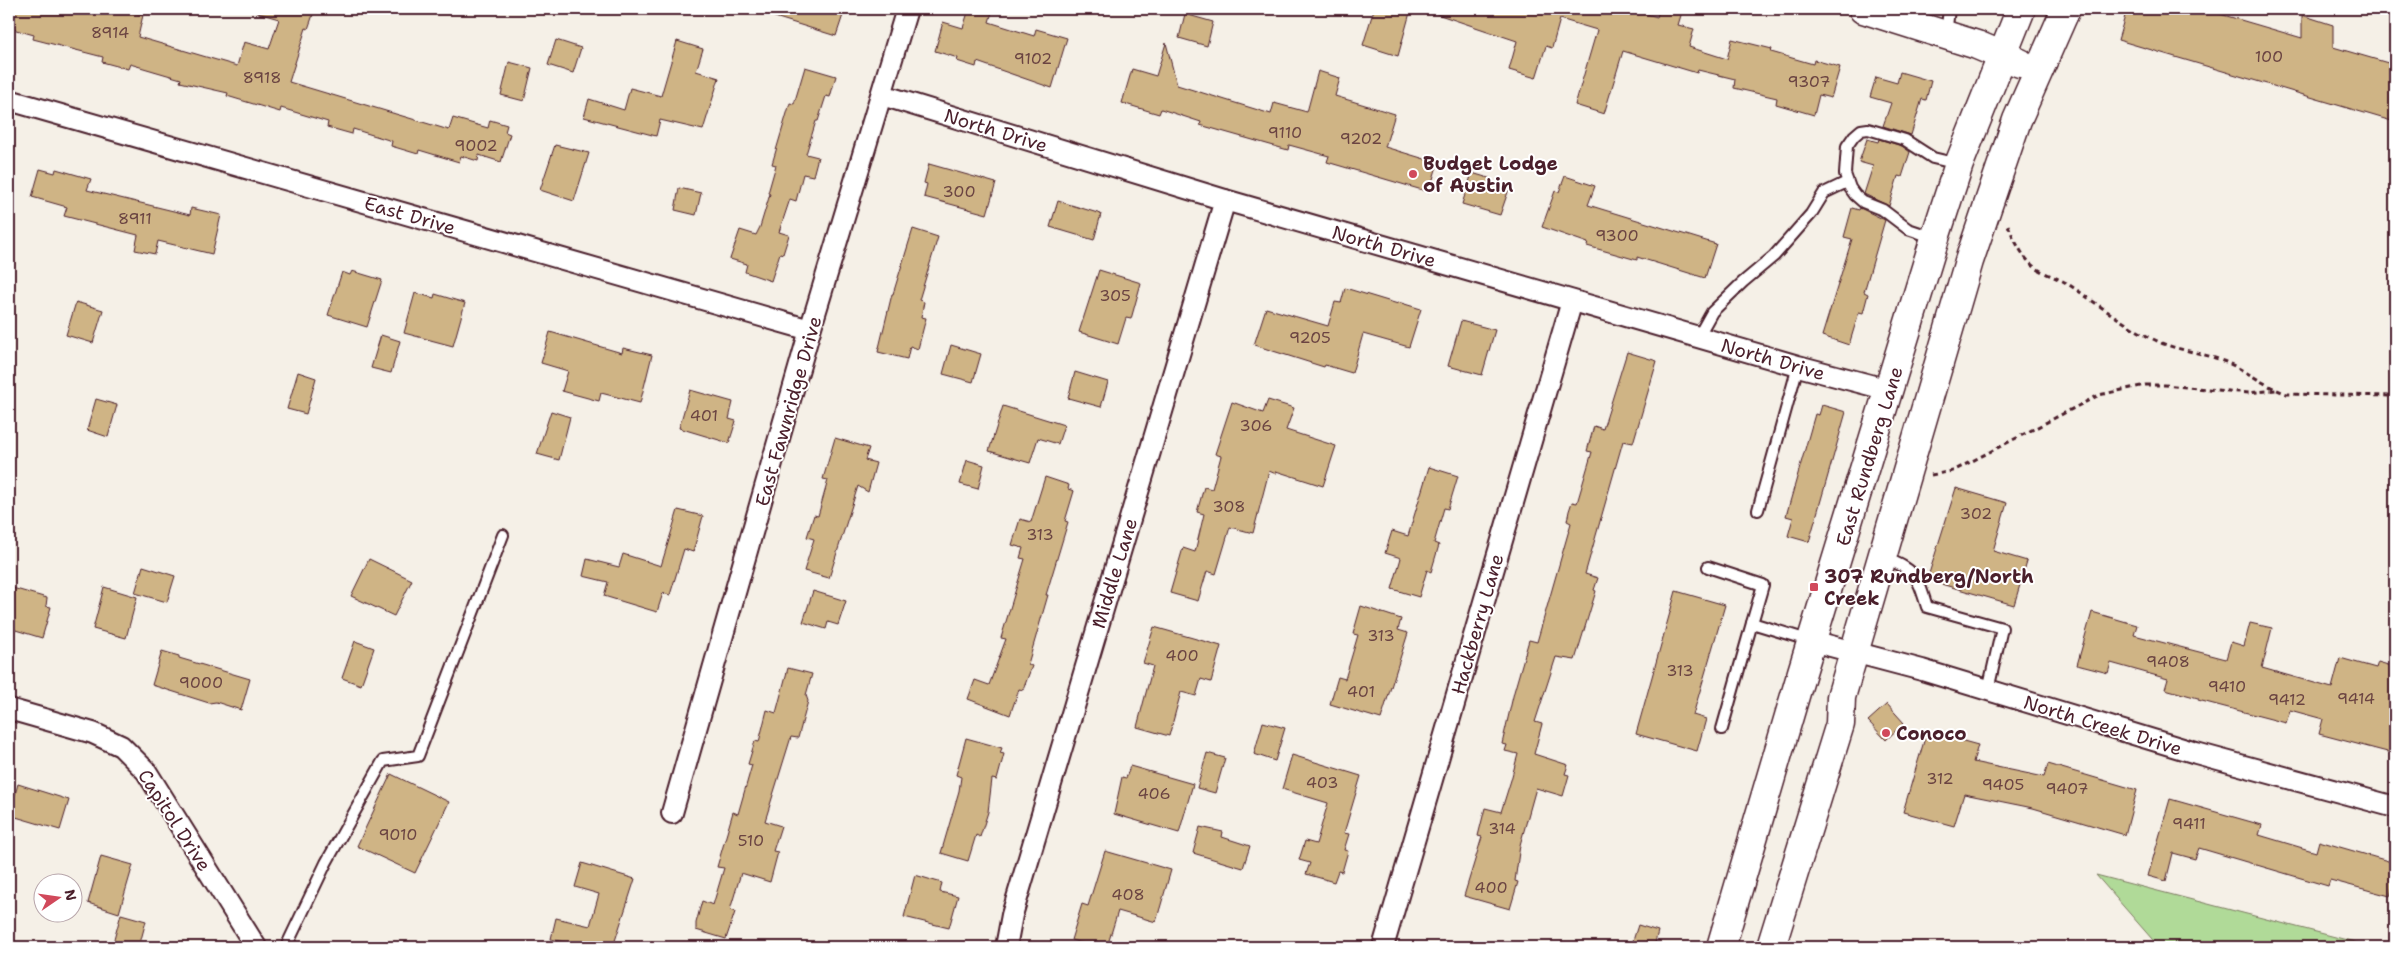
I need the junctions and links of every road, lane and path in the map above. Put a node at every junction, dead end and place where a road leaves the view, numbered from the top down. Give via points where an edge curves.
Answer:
1 (907, 9) edge
2 (1862, 9) edge
3 (2021, 9) edge
4 (2066, 9) edge
5 (1892, 13) edge
6 (1947, 22) edge
7 (2004, 55) junction
8 (2038, 70) junction
9 (882, 95) junction
10 (9, 100) edge
11 (1959, 164) junction
12 (1847, 182) junction
13 (1225, 200) junction
14 (2006, 218) dead end
15 (1935, 238) junction
16 (1572, 301) junction
17 (810, 330) junction
18 (1698, 337) junction
19 (1798, 366) junction
20 (1889, 390) junction
21 (2277, 390) junction
22 (2395, 396) edge
23 (1922, 477) dead end
24 (1758, 510) dead end
25 (503, 535) dead end
26 (1881, 557) junction
27 (1708, 567) dead end
28 (1752, 623) junction
29 (1812, 641) junction
30 (1853, 653) junction
31 (1988, 690) junction
32 (9, 709) edge
33 (1722, 729) dead end
34 (2395, 807) edge
35 (672, 814) dead end
36 (256, 947) edge
37 (286, 947) edge
38 (1006, 947) edge
39 (1383, 947) edge
40 (1721, 947) edge
41 (1771, 947) edge

1 - 9 street, East Fawnridge Drive
2 - 5 main road
3 - 7 main road, East Rundberg Lane
4 - 8 main road
5 - 6 main road
6 - 7 main road
7 - 8 main road
7 - 11 main road, East Rundberg Lane
8 - 26 main road via 2017,120 1969,261
9 - 13 street, North Drive
9 - 17 street, East Fawnridge Drive
10 - 17 street, East Drive
11 - 12 lane via 1933,158 1905,140 1868,129 1861,130 1848,142 1844,164
11 - 15 main road, East Rundberg Lane
12 - 15 lane via 1863,202 1883,210 1915,233
12 - 18 lane via 1824,193 1811,214 1774,256 1712,312
13 - 16 street, North Drive
13 - 38 street, Middle Lane via 1012,915
14 - 21 path via 2011,234 2032,266 2068,284 2137,330 2163,343 2221,360
15 - 20 main road, East Rundberg Lane
16 - 18 street, North Drive
16 - 39 street, Hackberry Lane
17 - 35 street, East Fawnridge Drive
18 - 19 street, North Drive
19 - 20 street, North Drive
19 - 24 lane
20 - 29 main road, East Rundberg Lane
21 - 22 path via 2286,394
21 - 23 path via 2244,393 2145,385 2108,393 2067,410 2020,438 1953,471
25 - 37 lane via 418,756 383,761 326,863
26 - 30 main road
26 - 31 lane via 1909,568 1920,583 1927,607 2002,628
27 - 28 lane via 1763,585
28 - 29 lane
28 - 33 lane
29 - 30 street, North Creek Drive
29 - 40 main road, East Rundberg Lane
30 - 31 street, North Creek Drive
30 - 41 main road via 1841,697 1840,724
31 - 34 street, North Creek Drive via 2196,754
32 - 36 street, Capitol Drive via 93,733 122,746 146,770

